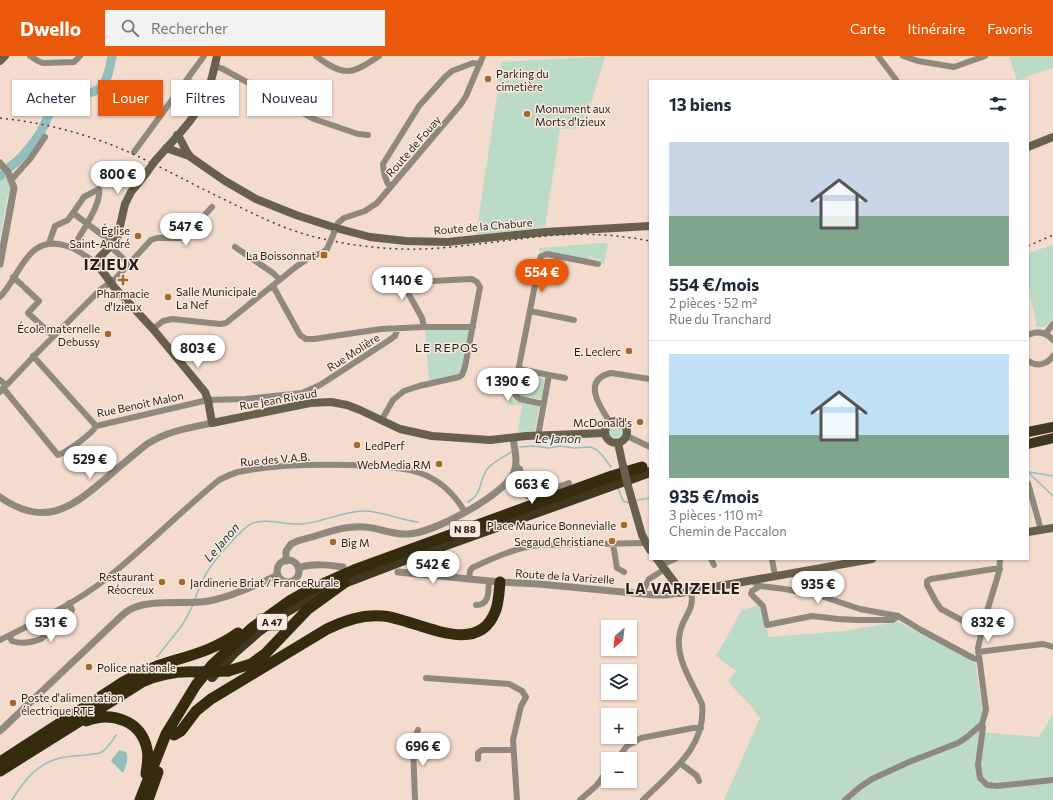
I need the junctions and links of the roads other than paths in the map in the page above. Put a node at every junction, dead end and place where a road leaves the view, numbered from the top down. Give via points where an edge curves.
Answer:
1 (5, 56) edge
2 (30, 56) edge
3 (80, 56) edge
4 (204, 56) edge
5 (217, 56) edge
6 (316, 56) edge
7 (379, 56) edge
8 (483, 56) edge
9 (878, 56) edge
10 (903, 56) edge
11 (985, 56) edge
12 (920, 58) edge
13 (0, 61) edge
14 (480, 64) junction
15 (215, 66) junction
16 (186, 80) edge
17 (211, 80) edge
18 (896, 80) edge
19 (171, 101) edge
20 (192, 116) edge
21 (177, 135) junction
22 (368, 135) dead end
23 (45, 137) dead end
24 (1053, 137) edge
25 (1029, 146) edge
26 (166, 148) junction
27 (134, 152) dead end
28 (192, 158) junction
29 (0, 163) edge
30 (12, 179) junction
31 (390, 187) junction
32 (212, 207) dead end
33 (73, 213) junction
34 (88, 224) junction
35 (649, 226) edge
36 (335, 231) junction
37 (49, 243) junction
38 (112, 244) junction
39 (235, 247) dead end
40 (73, 248) junction
41 (97, 263) junction
42 (0, 264) edge
43 (129, 264) junction
44 (598, 264) dead end
45 (396, 271) dead end
46 (14, 277) junction
47 (280, 280) junction
48 (110, 282) junction
49 (404, 284) junction
50 (273, 286) junction
51 (0, 298) edge
52 (530, 311) junction
53 (574, 320) dead end
54 (1053, 324) edge
55 (424, 327) junction
56 (473, 327) junction
57 (398, 328) junction
58 (153, 329) junction
59 (1046, 334) junction
60 (1029, 335) edge
61 (53, 336) junction
62 (1053, 340) edge
63 (33, 356) junction
64 (1053, 356) edge
65 (1029, 362) edge
66 (519, 369) junction
67 (549, 375) junction
68 (565, 378) dead end
69 (649, 379) edge
70 (0, 380) edge
71 (3, 388) edge
72 (314, 389) joint
73 (208, 400) junction
74 (543, 404) junction
75 (381, 421) junction
76 (610, 422) junction
77 (212, 423) junction
78 (96, 426) junction
79 (1053, 427) edge
80 (1029, 432) edge
81 (605, 433) junction
82 (538, 436) junction
83 (627, 436) junction
84 (513, 438) junction
85 (1053, 438) edge
86 (618, 443) junction
87 (1029, 444) edge
88 (649, 447) edge
89 (516, 466) junction
90 (647, 468) edge
91 (569, 483) dead end
92 (1029, 487) edge
93 (0, 497) edge
94 (465, 512) junction
95 (1053, 528) edge
96 (1041, 530) junction
97 (1029, 532) edge
98 (645, 543) junction
99 (613, 544) junction
100 (649, 549) edge
101 (672, 560) edge
102 (772, 560) edge
103 (866, 560) edge
104 (1000, 560) edge
105 (286, 561) junction
106 (660, 565) edge
107 (344, 566) dead end
108 (298, 568) junction
109 (1000, 569) junction
110 (398, 572) dead end
111 (624, 572) dead end
112 (278, 575) junction
113 (775, 576) junction
114 (469, 579) junction
115 (754, 580) junction
116 (927, 581) junction
117 (495, 582) junction
118 (920, 582) dead end
119 (344, 583) junction
120 (760, 586) junction
121 (691, 591) junction
122 (680, 593) junction
123 (642, 594) junction
124 (291, 600) junction
125 (69, 603) junction
126 (476, 605) dead end
127 (898, 616) junction
128 (984, 621) junction
129 (9, 636) junction
130 (0, 640) edge
131 (1053, 647) edge
132 (978, 652) junction
133 (979, 660) junction
134 (212, 677) joint
135 (426, 678) dead end
136 (982, 724) junction
137 (70, 727) junction
138 (701, 728) junction
139 (418, 730) dead end
140 (0, 731) edge
141 (174, 735) junction
142 (513, 750) junction
143 (623, 752) edge
144 (478, 759) dead end
145 (0, 762) edge
146 (680, 763) junction
147 (0, 771) edge
148 (601, 779) edge
149 (1053, 780) edge
150 (699, 781) dead end
151 (142, 795) edge
152 (148, 800) edge
153 (415, 800) edge
154 (517, 800) edge
155 (580, 800) edge
156 (643, 800) edge
157 (846, 800) edge

1 - 13 main road
2 - 3 street via 43,63 74,62
4 - 16 street
5 - 15 main road
6 - 7 street via 333,68 346,71 361,68
8 - 14 street, Route de Fouay
9 - 18 street
10 - 12 street
11 - 12 street via 954,67
14 - 31 street, Route de Fouay via 461,104
14 - 31 street via 473,63 448,74 419,106 383,164
15 - 17 main road
15 - 22 street via 314,120
19 - 27 street
20 - 21 main road
21 - 26 main road
21 - 28 main road, Route de la Chabure
23 - 30 street
24 - 25 main road
26 - 28 main road, Route de la Chabure
26 - 38 main road, bridge via 127,199 118,235
28 - 36 main road, Route de la Chabure via 225,182 256,199
29 - 30 street
30 - 42 street via 14,191
31 - 36 street, Route de Fouay via 371,207 341,220
32 - 43 street via 183,238 154,238
33 - 34 street
33 - 34 street via 84,197 99,189 99,197
33 - 37 street via 68,220 55,226
34 - 38 street
34 - 40 street
35 - 36 main road, Route de la Chabure via 545,232 447,242 406,241
36 - 47 street, bridge via 327,249 312,256
37 - 40 street
37 - 46 street via 37,248
38 - 41 main road
38 - 43 street
39 - 47 street
40 - 41 street
41 - 48 main road
43 - 48 street
44 - 52 street via 547,254 541,256
45 - 49 street
46 - 51 street
46 - 61 street via 39,302 28,312
47 - 50 street
48 - 58 main road
48 - 61 street
49 - 55 street
49 - 56 street via 475,280 480,287
50 - 57 street via 300,335 306,339
50 - 58 street via 226,323 174,319 163,321
52 - 53 street
52 - 66 street
54 - 59 street
55 - 56 street
55 - 57 street
56 - 75 street via 462,375 404,391 393,400
57 - 72 street, Rue Molière via 392,338
58 - 73 main road via 205,392
59 - 60 street via 1039,332
59 - 62 street
61 - 63 street
63 - 71 street
63 - 78 street, Rue Benoit Malon
64 - 65 street via 1049,361 1039,365
66 - 67 street
66 - 74 street via 514,395 520,399
67 - 68 street
67 - 74 street
69 - 76 street via 611,373 597,381 595,397
70 - 71 street
71 - 78 street via 58,455 68,450
72 - 73 street, Rue Jean Rivaud via 298,394
73 - 77 main road
73 - 78 street, Rue Benoit Malon
74 - 82 street
75 - 77 main road, Rue Jean Rivaud via 347,405 316,402
75 - 84 main road, Rue Jean Rivaud via 411,432 432,436 490,440
76 - 81 main road
76 - 83 main road via 617,420 624,423 628,429
77 - 93 street via 169,432 146,444 87,495 67,507 51,512 31,512 16,507
79 - 80 highway
81 - 82 main road, Rue Jean Rivaud
81 - 86 main road via 611,442
82 - 84 main road, Rue Jean Rivaud
83 - 86 main road
83 - 88 street
84 - 89 street
85 - 87 highway
86 - 98 main road, bridge
89 - 91 street via 520,469 528,496
89 - 94 street via 503,486
90 - 119 highway, N 88
90 - 124 highway, N 88 via 597,482 354,570
92 - 96 street
94 - 105 street via 414,534 396,534 364,526 342,528 291,544 286,551
94 - 125 street, Rue des V.A.B. via 442,485 411,470 326,465 238,472 219,480 131,558
95 - 96 main road
96 - 97 main road
98 - 99 street
98 - 100 main road
99 - 111 street via 617,568
99 - 114 street via 527,547 472,568
101 - 106 street
102 - 113 street
103 - 113 main road, Route de la Varizelle
104 - 109 street
105 - 108 street via 295,563
105 - 112 street via 279,566
106 - 122 main road
106 - 123 street
107 - 108 street
108 - 112 street via 298,575 293,580 286,582
109 - 116 street
109 - 128 street
110 - 114 street, Route de la Varizelle
112 - 140 street via 230,595 200,602 140,606 124,613
113 - 115 main road, Route de la Varizelle
114 - 117 street, Route de la Varizelle
115 - 120 street
115 - 121 main road, Route de la Varizelle
116 - 118 street
116 - 128 street via 941,609 965,622
117 - 123 street, Route de la Varizelle via 545,584
117 - 126 street via 487,600
117 - 141 highway via 497,606 483,630 466,636 456,635 383,616 363,616 343,621 327,628 211,699 196,711 181,731
119 - 134 highway, A 47 via 309,598 271,622 245,642
119 - 137 highway, bridge via 308,609 265,654 251,664 228,671 174,672 155,676 131,688
120 - 127 street via 824,597 860,609
120 - 127 street via 751,594 764,607 767,625 812,616 893,620
121 - 122 main road, Route de la Varizelle
121 - 138 street via 692,606 680,631 680,655 702,704
122 - 123 street, Route de la Varizelle
124 - 145 highway, N 88 via 280,604 213,648 158,666 123,682
124 - 151 highway, A 47 via 252,628 212,665 196,685 166,734
125 - 129 street, Rue des V.A.B.
125 - 129 street via 72,610 70,614 41,639 16,642
127 - 133 street
128 - 132 street
129 - 130 street, Rue des V.A.B.
131 - 132 street via 1043,644
132 - 133 street
133 - 136 street via 986,710
134 - 141 highway, A 47
135 - 142 street via 509,684 522,691 526,697 519,714
136 - 149 street via 978,765 980,778 987,785
136 - 157 street via 958,743 872,779
137 - 147 highway
137 - 151 highway via 95,717 111,716 124,720 136,729 143,738 147,750
138 - 143 street via 641,738
138 - 146 street via 692,749
139 - 153 street via 413,745
141 - 152 highway, A 47
142 - 144 street via 482,750 478,753
142 - 154 street
146 - 150 street via 697,776
146 - 156 street
148 - 155 street

